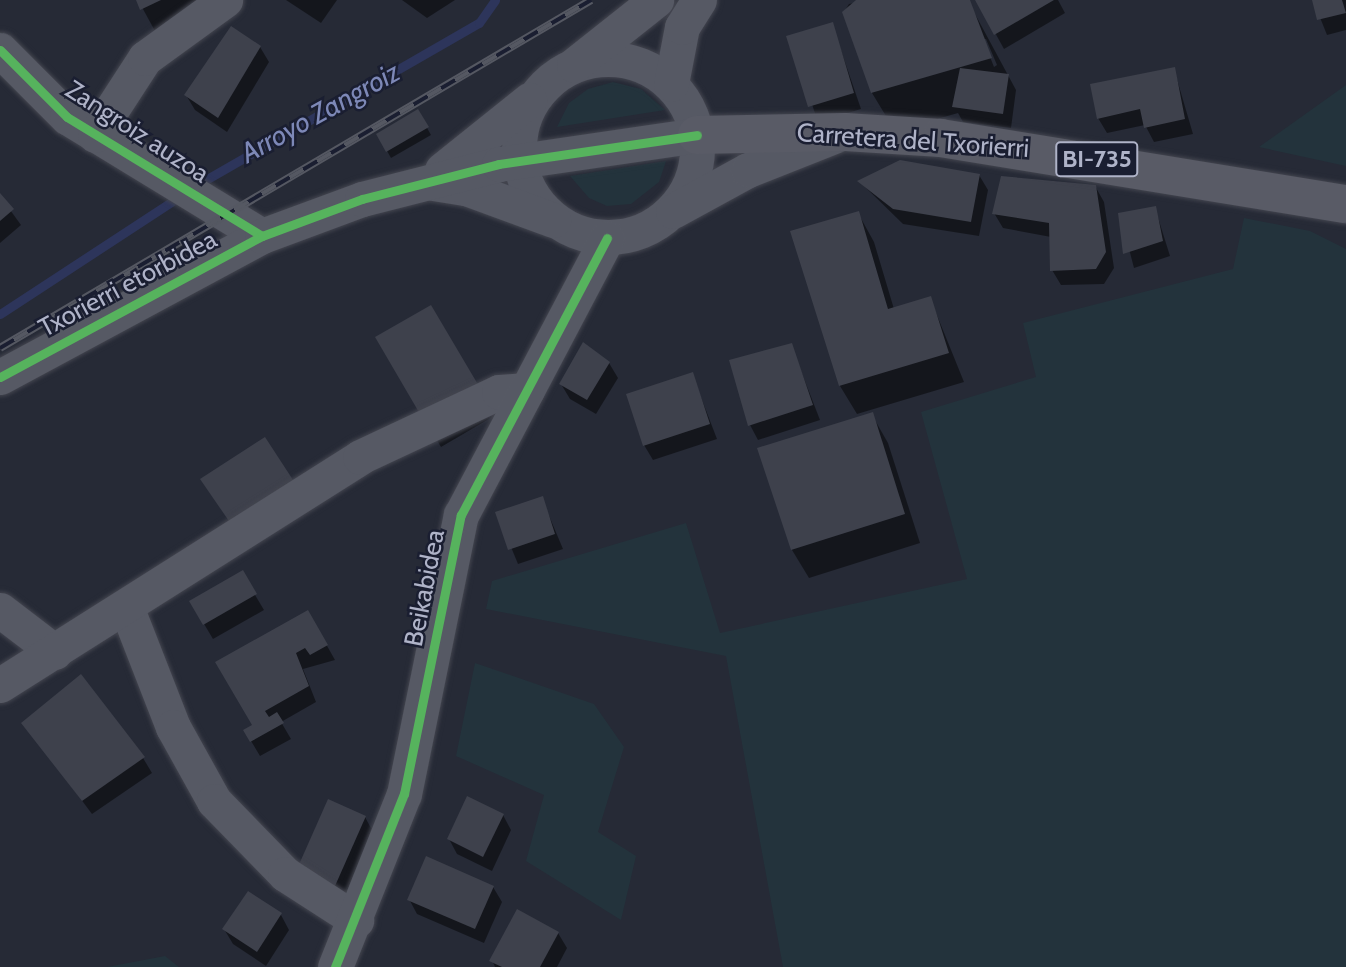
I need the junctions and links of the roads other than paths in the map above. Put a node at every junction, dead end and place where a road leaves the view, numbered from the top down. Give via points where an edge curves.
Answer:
1 (225, 0) edge
2 (656, 0) edge
3 (699, 0) edge
4 (0, 50) edge
5 (573, 65) junction
6 (671, 83) junction
7 (542, 88) junction
8 (845, 132) junction
9 (95, 135) junction
10 (697, 135) junction
11 (519, 160) junction
12 (421, 182) junction
13 (1346, 204) edge
14 (670, 213) junction
15 (559, 223) junction
16 (262, 236) junction
17 (607, 238) junction
18 (0, 377) edge
19 (527, 390) junction
20 (127, 609) junction
21 (0, 610) edge
22 (55, 652) junction
23 (0, 685) edge
24 (356, 920) junction
25 (335, 967) edge

1 - 9 street via 145,58
2 - 5 street
3 - 6 street via 682,27
4 - 9 street, Zangroiz auzoa via 32,86
5 - 6 street via 624,60
5 - 7 street
6 - 10 street via 688,107
7 - 11 street via 527,109
7 - 12 street via 506,124
8 - 10 main road, Carretera del Txorierri / BI-735
8 - 13 main road, Carretera del Txorierri / BI-735 via 1068,154
8 - 14 street via 748,170
9 - 16 street, Zangroiz auzoa
10 - 11 street, Carretera del Txorierri
10 - 14 street via 693,177
11 - 12 street, Txorierri etorbidea
11 - 15 street via 533,195
12 - 15 street via 466,188
12 - 16 street, Txorierri etorbidea
14 - 17 street via 651,226
15 - 17 street
16 - 18 street, Txorierri etorbidea
17 - 19 street, Beikabidea
19 - 20 street via 499,392 360,457
19 - 24 street, Beikabidea via 461,515 415,755
20 - 22 street
20 - 24 street via 173,727 214,801 285,874
21 - 22 street
22 - 23 street
24 - 25 street, Beikabidea

